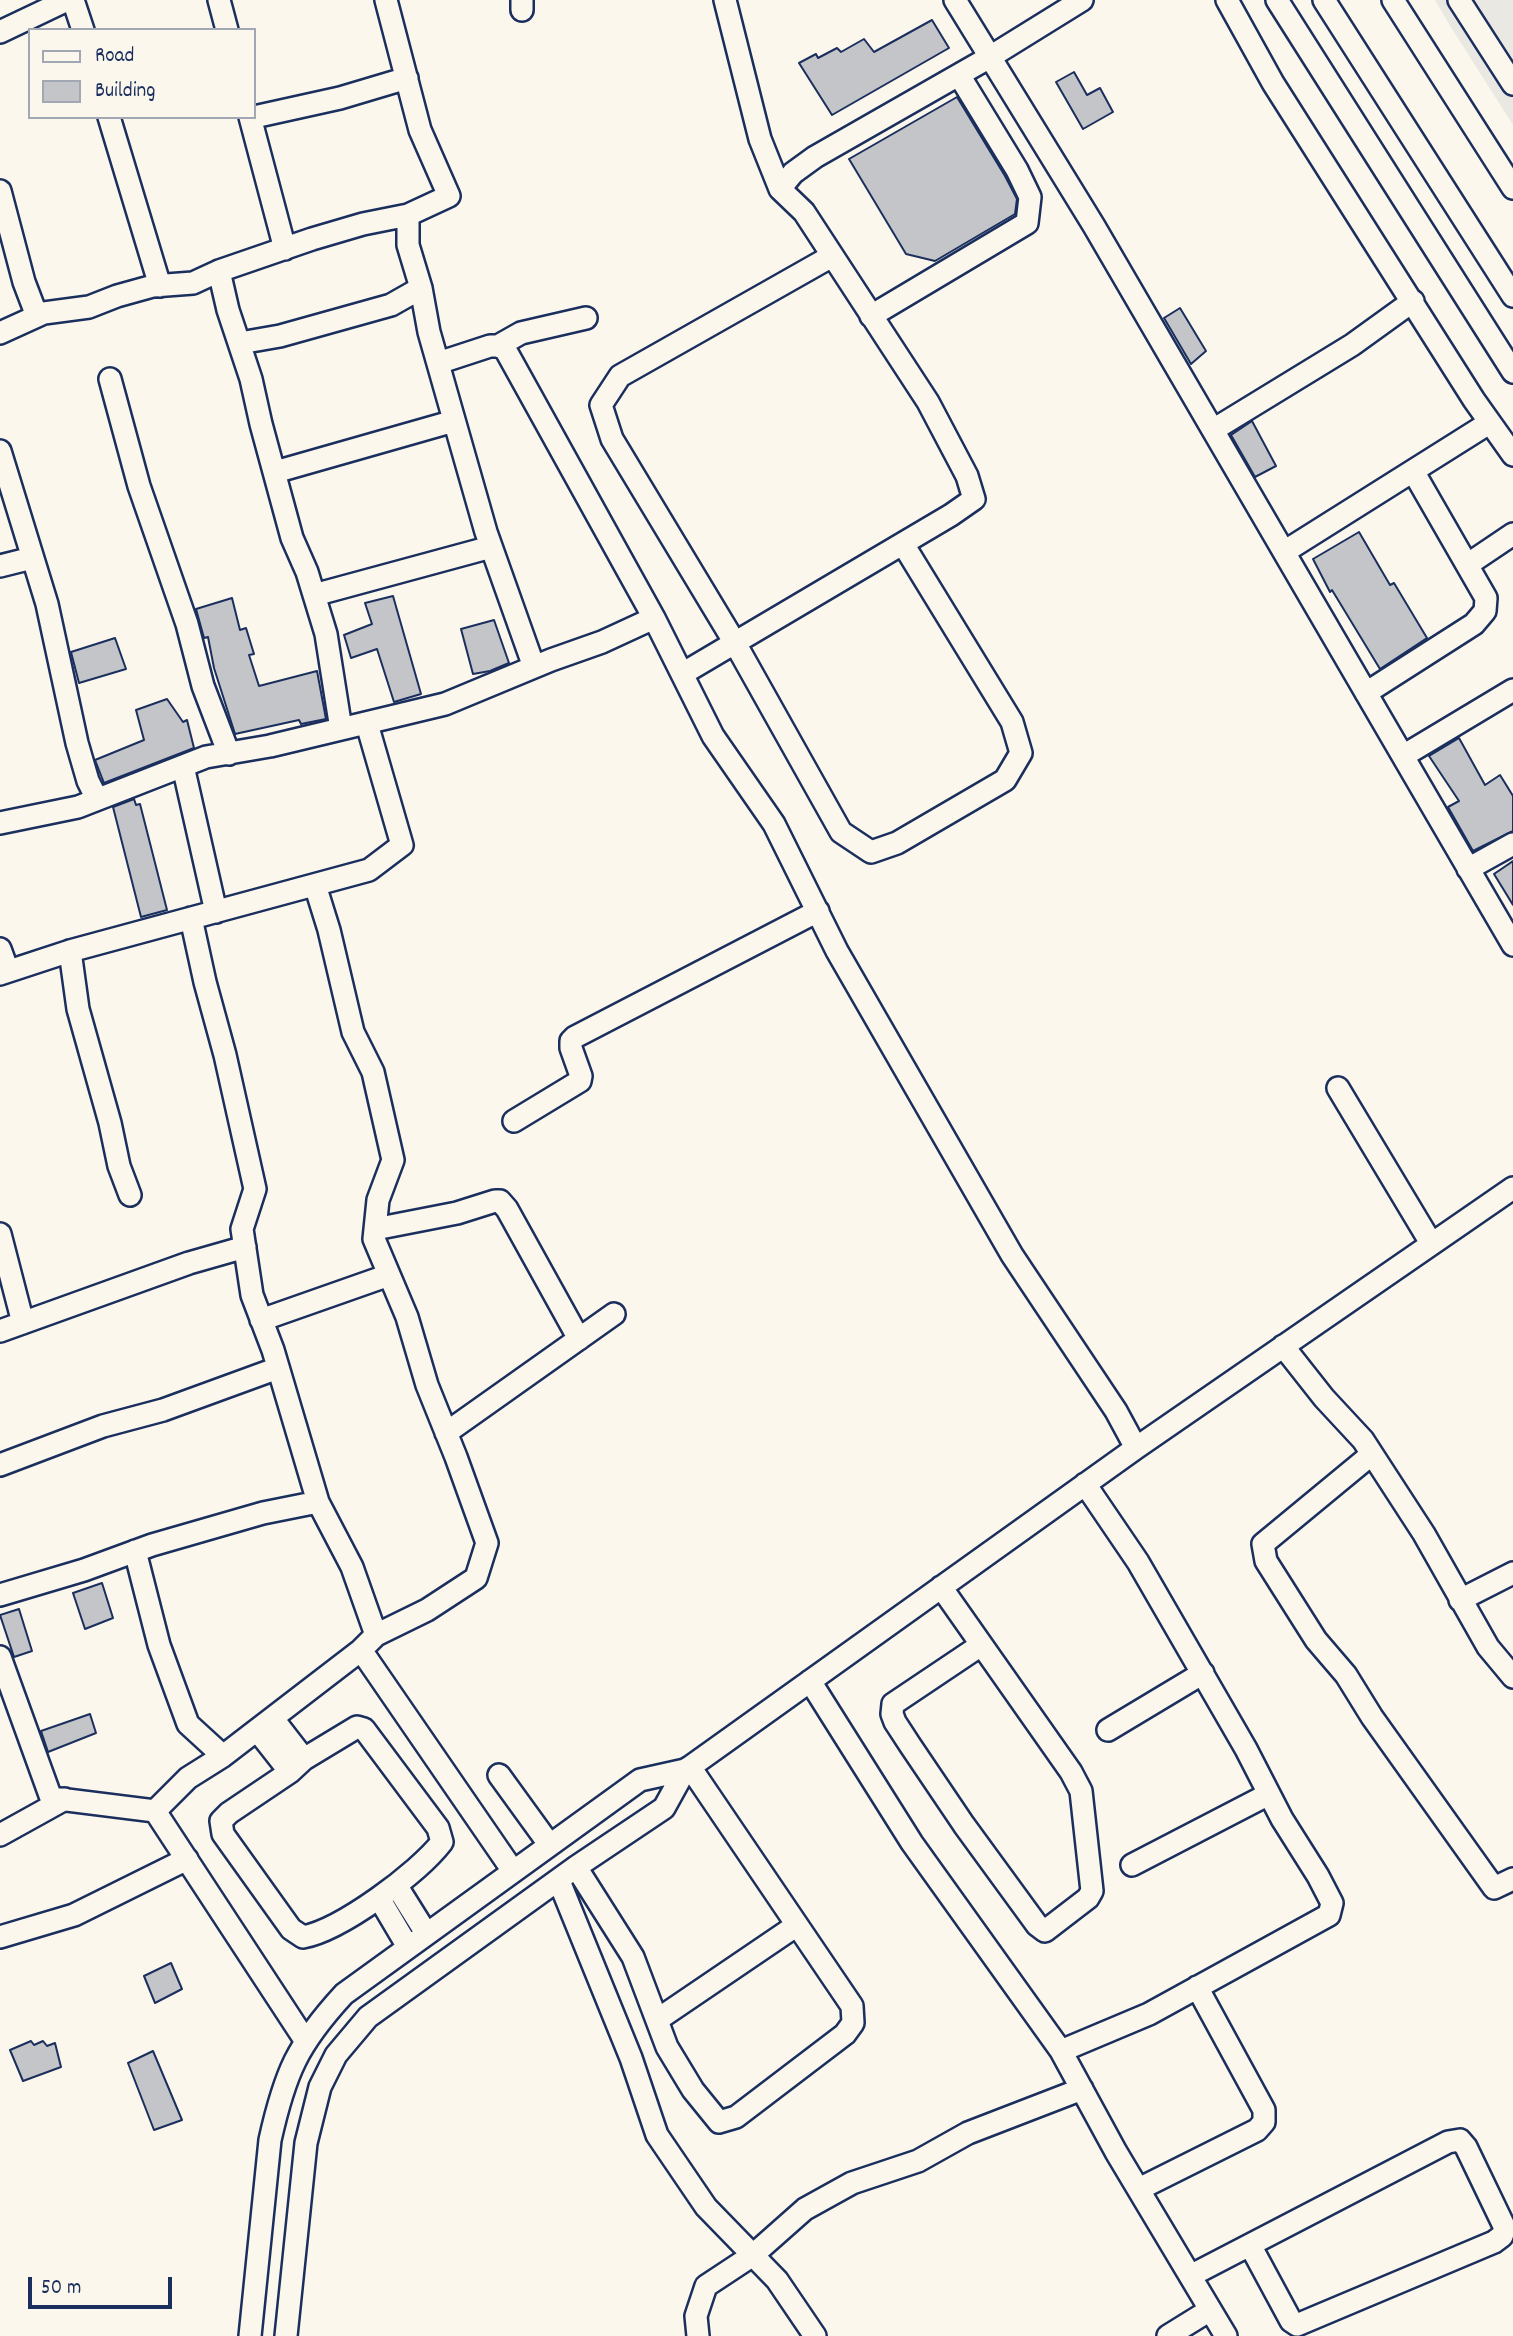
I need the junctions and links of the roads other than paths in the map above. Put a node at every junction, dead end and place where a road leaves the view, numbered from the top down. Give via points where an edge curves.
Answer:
1 (70, 0) edge
2 (219, 0) edge
3 (386, 0) edge
4 (725, 0) edge
5 (956, 0) edge
6 (1082, 0) edge
7 (1227, 0) edge
8 (1277, 0) edge
9 (1324, 0) edge
10 (1393, 0) edge
11 (1459, 0) edge
12 (82, 28) edge
13 (226, 28) edge
14 (0, 32) edge
15 (990, 57) junction
16 (959, 75) junction
17 (407, 78) junction
18 (1513, 85) edge
19 (256, 116) edge
20 (110, 119) edge
21 (252, 119) edge
22 (1513, 188) edge
23 (780, 189) junction
24 (0, 191) edge
25 (408, 215) junction
26 (285, 249) junction
27 (832, 256) junction
28 (219, 271) junction
29 (160, 286) junction
30 (421, 288) junction
31 (1513, 296) edge
32 (1412, 301) junction
33 (37, 316) junction
34 (871, 316) junction
35 (586, 318) dead end
36 (0, 333) edge
37 (240, 343) junction
38 (498, 346) junction
39 (438, 363) junction
40 (1513, 372) edge
41 (110, 379) dead end
42 (454, 421) junction
43 (1489, 422) junction
44 (1213, 430) junction
45 (0, 450) edge
46 (1513, 455) edge
47 (1413, 471) junction
48 (275, 472) junction
49 (1513, 534) edge
50 (903, 544) junction
51 (491, 547) junction
52 (1284, 552) junction
53 (32, 558) junction
54 (1467, 565) junction
55 (0, 566) edge
56 (314, 595) junction
57 (654, 618) junction
58 (735, 643) junction
59 (534, 667) junction
60 (682, 674) junction
61 (1513, 690) edge
62 (1366, 693) junction
63 (367, 723) junction
64 (341, 729) junction
65 (229, 754) junction
66 (1403, 756) junction
67 (183, 766) junction
68 (97, 799) junction
69 (0, 823) edge
70 (1513, 844) edge
71 (1468, 869) junction
72 (315, 885) junction
73 (818, 911) junction
74 (216, 912) junction
75 (191, 918) junction
76 (1513, 945) edge
77 (0, 949) edge
78 (70, 951) junction
79 (4, 972) edge
80 (1338, 1088) dead end
81 (514, 1121) dead end
82 (1513, 1188) edge
83 (130, 1195) dead end
84 (375, 1229) junction
85 (0, 1234) edge
86 (1431, 1244) junction
87 (245, 1247) junction
88 (389, 1275) junction
89 (614, 1314) dead end
90 (261, 1320) junction
91 (23, 1323) junction
92 (0, 1331) edge
93 (579, 1339) junction
94 (1283, 1346) junction
95 (278, 1368) junction
96 (446, 1433) junction
97 (1136, 1448) junction
98 (1372, 1454) junction
99 (0, 1465) edge
100 (1085, 1484) junction
101 (318, 1502) junction
102 (135, 1551) junction
103 (1513, 1573) edge
104 (941, 1587) junction
105 (0, 1595) edge
106 (1460, 1600) junction
107 (369, 1642) junction
108 (981, 1644) junction
109 (0, 1657) edge
110 (1203, 1673) junction
111 (1513, 1677) edge
112 (810, 1681) junction
113 (265, 1725) junction
114 (1108, 1730) dead end
115 (223, 1756) junction
116 (297, 1765) junction
117 (688, 1769) junction
118 (499, 1775) dead end
119 (1269, 1794) junction
120 (65, 1799) junction
121 (155, 1811) junction
122 (0, 1835) edge
123 (549, 1844) junction
124 (187, 1859) junction
125 (1132, 1865) dead end
126 (576, 1867) junction
127 (513, 1871) junction
128 (1513, 1879) edge
129 (559, 1881) junction
130 (387, 1892) junction
131 (797, 1925) junction
132 (426, 1933) junction
133 (0, 1937) edge
134 (408, 1947) junction
135 (1197, 1987) junction
136 (657, 2020) junction
137 (305, 2040) junction
138 (1061, 2051) junction
139 (1082, 2089) junction
140 (1139, 2189) junction
141 (1250, 2245) junction
142 (753, 2255) junction
143 (1190, 2276) junction
144 (1210, 2310) junction
145 (250, 2336) edge
146 (286, 2336) edge
147 (698, 2336) edge
148 (815, 2336) edge
149 (1168, 2336) edge
150 (1226, 2336) edge

1 - 12 street
1 - 14 street
2 - 13 street
3 - 17 street
4 - 23 street via 760,139
5 - 15 street
6 - 15 street
7 - 32 street via 1273,83
8 - 40 street
9 - 31 street
10 - 22 street
11 - 18 street
15 - 16 street
15 - 44 street
16 - 23 street via 815,157
16 - 34 street via 1030,197 1027,223
17 - 19 street
17 - 25 street via 420,130 449,196
20 - 29 street
21 - 26 street
23 - 27 street via 804,212
24 - 33 street
25 - 26 street via 362,224
25 - 30 street via 408,245
26 - 28 street
27 - 34 street
27 - 58 street via 620,376 601,405 612,439
28 - 29 street via 193,283
28 - 37 street
29 - 33 street via 89,307
30 - 37 street via 391,304
30 - 39 street
32 - 43 street
32 - 44 street via 1352,345
33 - 36 street
34 - 50 street via 928,402 967,476 974,499
35 - 38 street via 521,333
37 - 48 street
38 - 39 street
38 - 57 street via 505,349
39 - 42 street
41 - 65 street via 139,486
42 - 48 street
42 - 51 street
43 - 46 street
43 - 47 street
44 - 52 street
45 - 53 street
47 - 52 street
47 - 54 street
48 - 56 street via 292,538
49 - 54 street
50 - 58 street
50 - 58 street via 1012,722 1021,753 1005,780 897,843 871,852 841,832
51 - 56 street
51 - 59 street
52 - 62 street
53 - 55 street
53 - 68 street via 47,604 77,743
54 - 62 street via 1486,598 1485,611 1474,624
56 - 64 street via 326,634
57 - 59 street
57 - 60 street
58 - 60 street
59 - 63 street via 445,705
60 - 73 street via 713,736 774,824
61 - 66 street
62 - 66 street
63 - 64 street
63 - 72 street via 402,845 369,870
64 - 65 street
65 - 67 street
66 - 71 street
67 - 68 street
67 - 74 street
68 - 69 street
70 - 71 street
71 - 76 street
72 - 74 street
72 - 84 street via 353,1032 373,1072 393,1160 378,1200
73 - 81 street via 575,1037 571,1048 580,1081
73 - 97 street via 1013,1255
74 - 75 street
75 - 78 street
75 - 87 street via 255,1189 242,1229
77 - 79 street
78 - 79 street
78 - 83 street via 78,1009
80 - 86 street
82 - 86 street
84 - 88 street via 374,1240
84 - 93 street via 500,1201
85 - 91 street
86 - 94 street
87 - 90 street
87 - 91 street
88 - 90 street
88 - 96 street
89 - 93 street
90 - 95 street
91 - 92 street
93 - 96 street
94 - 97 street
94 - 98 street
95 - 99 street
95 - 101 street
96 - 107 street via 487,1543 476,1578
97 - 100 street
98 - 106 street
98 - 128 street via 1263,1544 1266,1561 1316,1640 1346,1675 1494,1888
100 - 104 street
100 - 110 street via 1138,1562
101 - 102 street via 263,1513
101 - 107 street via 352,1567
102 - 105 street
102 - 115 street via 159,1645 188,1724
103 - 106 street
104 - 108 street
104 - 112 street
106 - 111 street via 1488,1647
107 - 113 street
107 - 127 street
108 - 108 street via 1080,1791 1092,1891 1045,1931 964,1825 892,1714 893,1704
109 - 120 street via 51,1798
110 - 114 street
110 - 119 street
112 - 117 street
112 - 138 street via 912,1843
113 - 115 street
113 - 116 street
115 - 121 street via 188,1778
116 - 130 street via 348,1731 365,1729 438,1828 442,1842
116 - 130 street via 229,1813 221,1821 223,1835 291,1929 303,1937 316,1935
117 - 123 street via 640,1780
117 - 126 street via 664,1808
117 - 131 street
118 - 123 street
119 - 125 street
119 - 135 street via 1318,1876 1332,1910
120 - 121 street
120 - 122 street
121 - 124 street
123 - 127 street
124 - 133 street via 74,1915
124 - 137 street
126 - 129 street
126 - 136 street via 633,1957
127 - 132 street
129 - 142 street via 657,2135 706,2207
129 - 146 street via 368,2017 336,2055 320,2087 306,2143
130 - 132 street
130 - 134 street
131 - 136 street
131 - 136 street via 852,2006 853,2023 845,2034 736,2117 719,2122 667,2047
132 - 134 street
134 - 137 street via 344,1993
135 - 138 street via 1149,2014
135 - 140 street via 1264,2110 1264,2122 1257,2130
137 - 145 street via 286,2078 270,2140
138 - 139 street
139 - 140 street
139 - 142 street via 968,2133 918,2161 852,2183 805,2209
140 - 143 street
141 - 141 street via 1448,2142 1460,2140 1505,2228 1493,2242 1297,2325 1290,2321
141 - 143 street
142 - 147 street via 706,2286 696,2316
142 - 148 street via 777,2280
143 - 144 street
144 - 149 street
144 - 150 street

